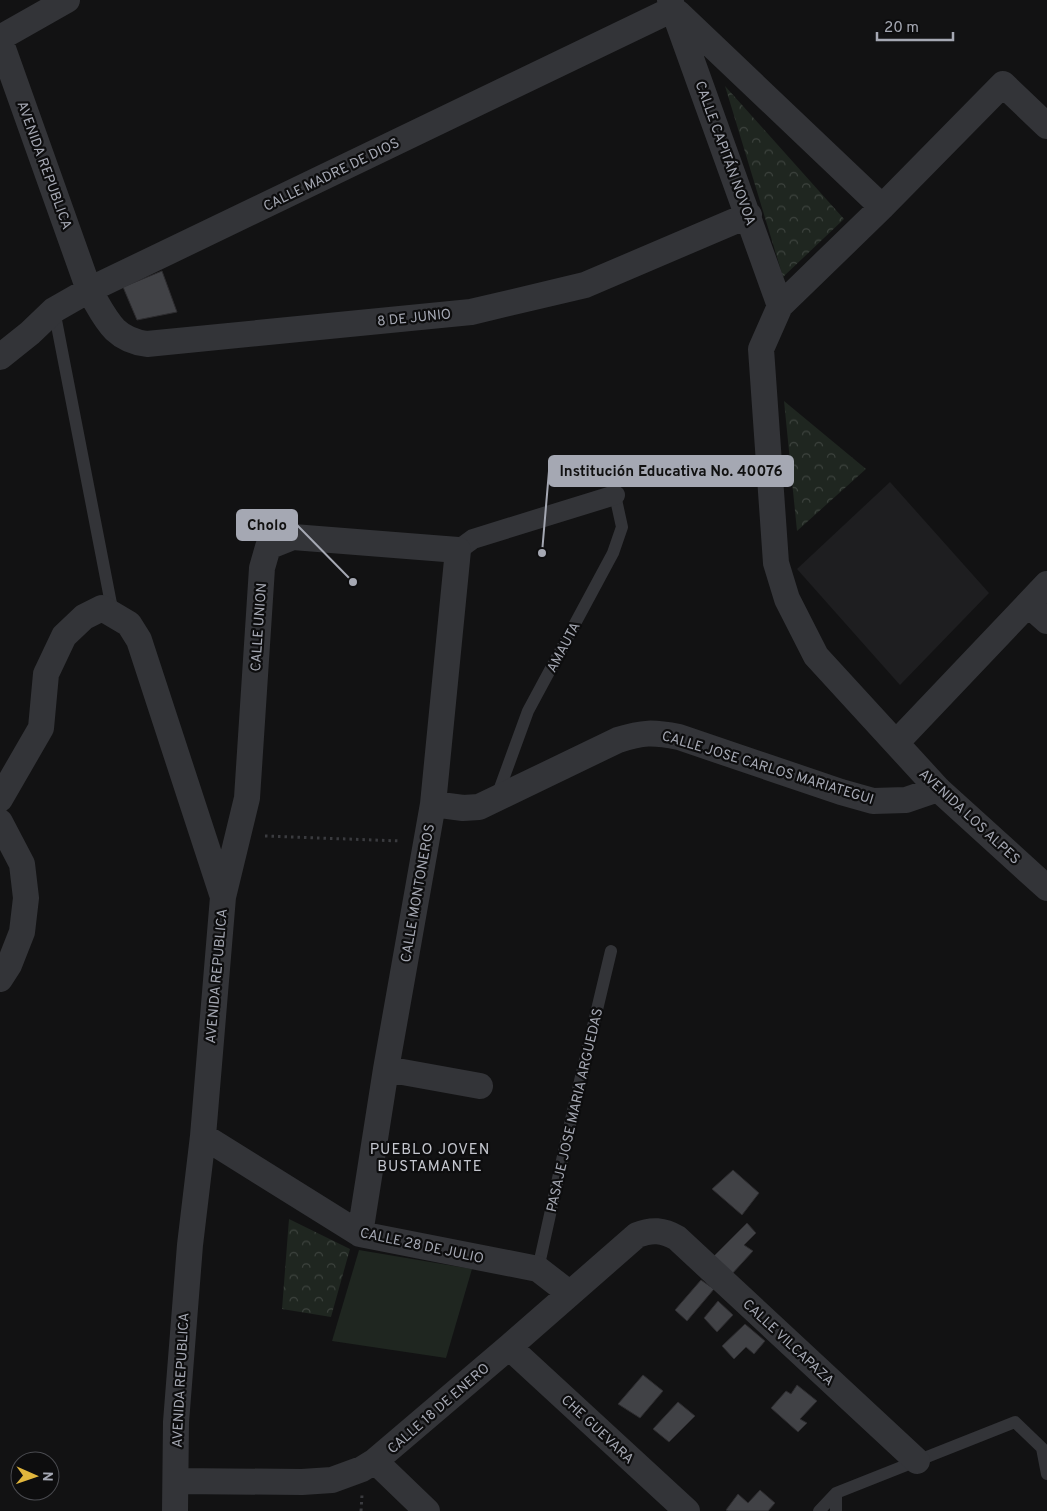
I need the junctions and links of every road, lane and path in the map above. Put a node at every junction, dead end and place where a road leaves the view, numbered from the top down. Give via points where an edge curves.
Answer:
1 (67, 0) edge
2 (672, 4) edge
3 (0, 39) edge
4 (1047, 126) edge
5 (882, 207) junction
6 (749, 216) junction
7 (89, 290) junction
8 (780, 306) junction
9 (54, 310) junction
10 (0, 357) edge
11 (614, 495) joint
12 (458, 550) junction
13 (1047, 584) edge
14 (1028, 604) junction
15 (113, 614) junction
16 (1047, 621) edge
17 (896, 743) junction
18 (938, 789) junction
19 (0, 799) edge
20 (496, 800) junction
21 (433, 804) junction
22 (0, 822) edge
23 (238, 835) junction
24 (427, 842) junction
25 (1047, 888) edge
26 (223, 897) junction
27 (611, 951) dead end
28 (0, 979) edge
29 (386, 1068) junction
30 (480, 1086) dead end
31 (203, 1136) junction
32 (658, 1230) joint
33 (360, 1234) junction
34 (538, 1269) junction
35 (569, 1293) junction
36 (509, 1347) junction
37 (375, 1461) junction
38 (917, 1461) junction
39 (1047, 1474) edge
40 (176, 1481) junction
41 (836, 1493) junction
42 (175, 1511) edge
43 (427, 1511) edge
44 (687, 1511) edge
45 (819, 1511) edge
46 (836, 1511) edge

1 - 3 street
2 - 5 street
2 - 6 street, CALLE CAPITÁN NOVOA
2 - 7 street, CALLE MADRE DE DIOS
3 - 7 street, AVENIDA REPUBLICA
4 - 5 street via 1003,84
5 - 8 street
6 - 7 street, 8 DE JUNIO via 586,285 471,312 147,344 122,337 112,328
6 - 8 street, CALLE CAPITÁN NOVOA
7 - 9 street, CALLE MADRE DE DIOS
8 - 17 street, AVENIDA LOS ALPES via 761,349 776,563 788,599 816,656
9 - 10 street, CALLE MADRE DE DIOS
9 - 15 lane
11 - 12 street via 473,539
11 - 20 lane, AMAUTA via 622,527 613,553 528,710
12 - 21 street, CALLE MONTONEROS
12 - 23 street, CALLE UNION via 292,537 268,547 262,568 247,798
13 - 14 street
14 - 16 street
14 - 17 street
15 - 19 street via 102,608 84,617 64,636 46,674 41,728
15 - 26 street, AVENIDA REPUBLICA via 129,624 140,640
17 - 18 street, AVENIDA LOS ALPES
18 - 20 street, CALLE JOSE CARLOS MARIATEGUI via 906,800 873,801 658,733 618,740
18 - 25 street, AVENIDA LOS ALPES
20 - 21 street, CALLE JOSE CARLOS MARIATEGUI via 479,807
21 - 24 street, CALLE MONTONEROS
22 - 28 street via 22,864 26,898 22,932
23 - 24 path
23 - 26 street, CALLE UNION
24 - 29 street, CALLE MONTONEROS
26 - 31 street, AVENIDA REPUBLICA
27 - 34 lane, PASAJE JOSE MARIA ARGUEDAS
29 - 30 street
29 - 33 street, CALLE MONTONEROS
31 - 33 street, CALLE 28 DE JULIO
31 - 40 street, AVENIDA REPUBLICA via 190,1245 176,1422
32 - 35 street, CALLE 18 DE ENERO via 637,1235
32 - 38 street, CALLE VILCAPAZA via 677,1238
33 - 34 street, CALLE 28 DE JULIO
34 - 35 street, CALLE 28 DE JULIO
35 - 36 street, CALLE 18 DE ENERO
36 - 37 street, CALLE 18 DE ENERO
36 - 44 street, CHE GUEVARA
37 - 40 street, CALLE 18 DE ENERO via 362,1470 332,1480
37 - 43 street
38 - 39 lane via 1015,1422 1042,1448
38 - 41 lane
40 - 42 street, AVENIDA REPUBLICA
41 - 45 lane
41 - 46 lane

